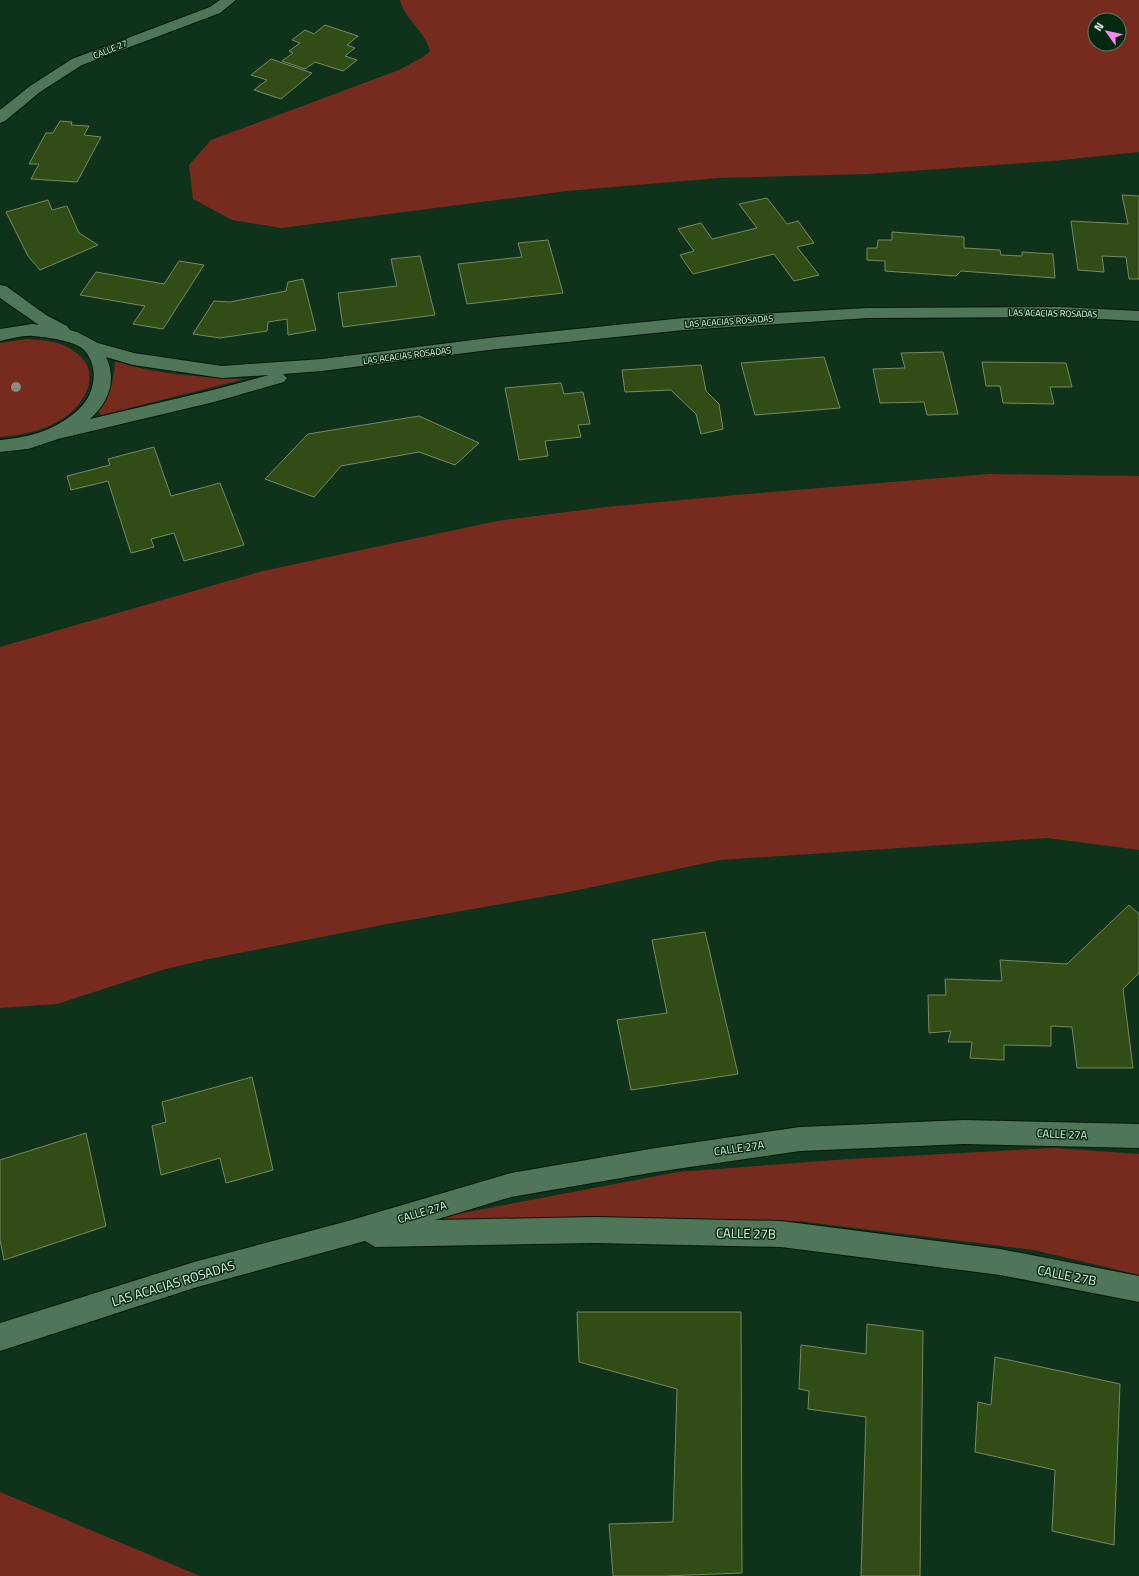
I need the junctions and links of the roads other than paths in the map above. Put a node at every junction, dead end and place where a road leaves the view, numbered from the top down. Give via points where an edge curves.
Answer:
1 (229, 0) edge
2 (0, 118) edge
3 (0, 290) edge
4 (1139, 316) edge
5 (0, 335) edge
6 (71, 336) junction
7 (92, 347) junction
8 (322, 365) junction
9 (58, 433) junction
10 (0, 446) edge
11 (1139, 1136) edge
12 (348, 1234) junction
13 (1139, 1289) edge
14 (0, 1336) edge

1 - 2 street, CALLE 27 via 215,10 78,62 35,88
3 - 6 street via 40,319
4 - 8 street, LAS ACACIAS ROSADAS via 1060,312 853,314 684,324 497,343
5 - 6 street via 32,330
6 - 7 street, LAS ACACIAS ROSADAS
7 - 8 street, LAS ACACIAS ROSADAS via 133,359 222,372
7 - 9 street via 101,365 103,382 96,401 81,418
8 - 9 street, LAS ACACIAS ROSADAS via 214,396
9 - 10 street via 27,444
11 - 12 street, CALLE 27A via 964,1132 800,1139 511,1185
12 - 13 street, CALLE 27B via 595,1230 781,1234 1000,1262
12 - 14 street, LAS ACACIAS ROSADAS via 194,1275

